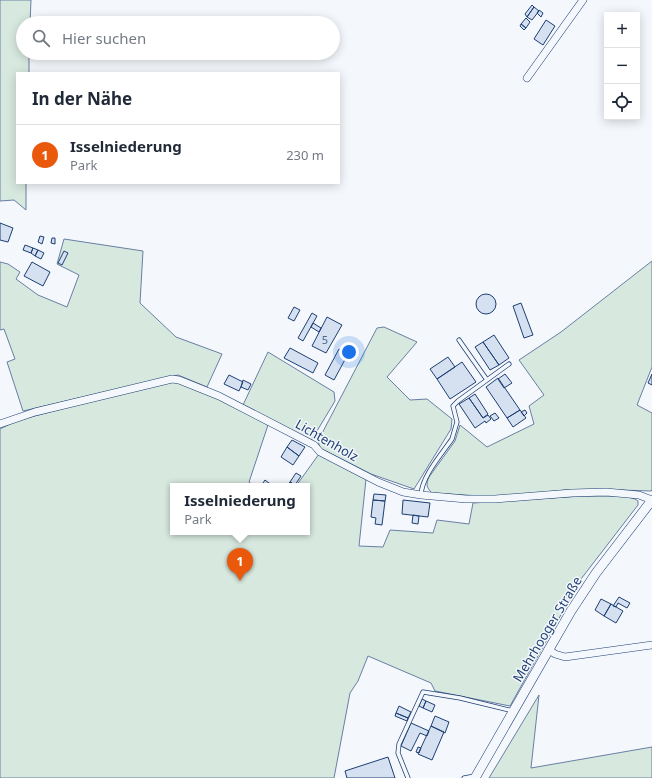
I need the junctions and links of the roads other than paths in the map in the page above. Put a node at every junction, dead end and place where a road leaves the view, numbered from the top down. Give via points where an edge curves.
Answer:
1 (583, 0) edge
2 (527, 78) dead end
3 (460, 340) dead end
4 (509, 364) dead end
5 (487, 380) junction
6 (0, 424) edge
7 (421, 495) junction
8 (652, 500) edge
9 (652, 645) edge
10 (548, 649) junction
11 (513, 711) junction
12 (476, 777) edge
13 (408, 778) edge
14 (464, 778) edge

1 - 2 street
3 - 5 lane
4 - 5 lane
5 - 7 lane via 453,406 457,422 455,432 425,479
6 - 7 street, Lichtenholz via 35,412 179,380 219,396 314,444 320,452 378,482 403,492
7 - 8 street, Lichtenholz via 495,500 606,492 639,495
8 - 10 main road, Mehrhooger Straße via 596,573
9 - 10 street via 564,657
10 - 11 main road, Mehrhooger Straße
11 - 12 main road, Mehrhooger Straße
11 - 13 lane via 424,692 399,744 398,753
12 - 14 lane

